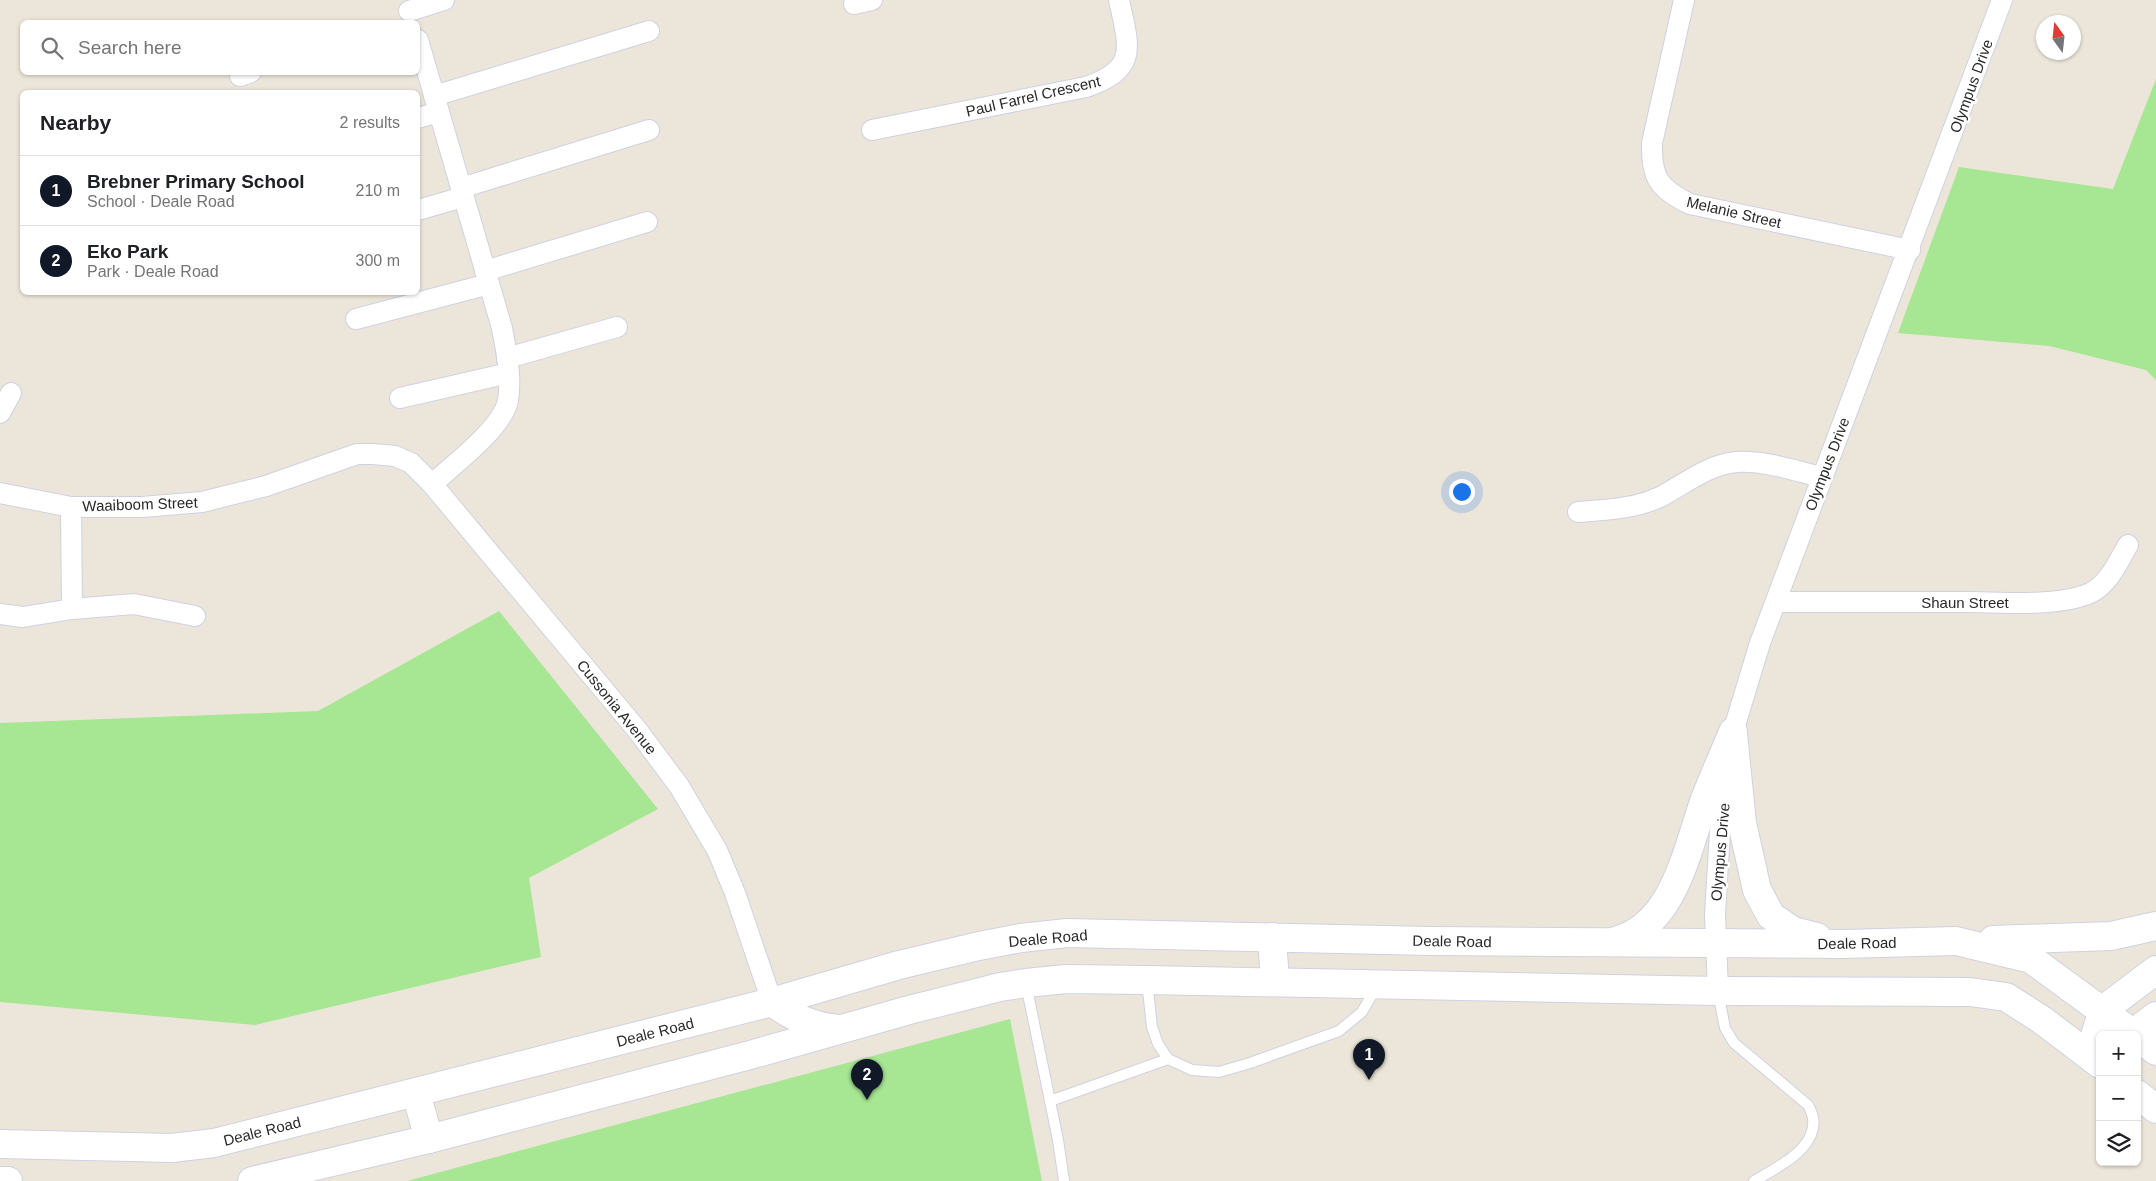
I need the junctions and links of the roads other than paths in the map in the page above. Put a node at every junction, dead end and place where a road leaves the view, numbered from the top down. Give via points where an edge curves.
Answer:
1 (444, 0) edge
2 (1119, 0) edge
3 (1684, 0) edge
4 (2002, 0) edge
5 (409, 11) edge
6 (649, 31) dead end
7 (420, 47) edge
8 (436, 104) junction
9 (420, 116) edge
10 (648, 130) dead end
11 (872, 130) dead end
12 (462, 192) junction
13 (420, 209) edge
14 (647, 222) dead end
15 (1910, 250) junction
16 (487, 278) junction
17 (356, 319) dead end
18 (617, 327) dead end
19 (508, 365) junction
20 (11, 393) dead end
21 (400, 398) dead end
22 (0, 413) edge
23 (394, 456) joint
24 (1822, 477) junction
25 (432, 484) junction
26 (0, 493) edge
27 (71, 507) junction
28 (1578, 512) dead end
29 (2128, 545) dead end
30 (1776, 602) junction
31 (72, 609) junction
32 (0, 614) edge
33 (195, 616) dead end
34 (1733, 732) junction
35 (2156, 926) edge
36 (1272, 937) junction
37 (1956, 941) junction
38 (1544, 942) junction
39 (1716, 944) junction
40 (1844, 944) junction
41 (2156, 970) edge
42 (1147, 980) junction
43 (1026, 982) junction
44 (1276, 982) junction
45 (1379, 983) junction
46 (1718, 991) junction
47 (772, 1002) junction
48 (2103, 1010) junction
49 (2156, 1016) edge
50 (843, 1029) junction
51 (2100, 1031) edge
52 (2129, 1031) edge
53 (2139, 1031) edge
54 (2141, 1040) edge
55 (2156, 1051) edge
56 (750, 1055) junction
57 (2096, 1056) edge
58 (1168, 1060) junction
59 (416, 1093) junction
60 (2141, 1097) edge
61 (1050, 1102) junction
62 (2156, 1109) edge
63 (429, 1139) junction
64 (0, 1144) edge
65 (0, 1181) edge
66 (8, 1181) edge
67 (252, 1181) edge
68 (1064, 1181) edge
69 (1754, 1181) edge

1 - 5 street
2 - 11 street, Paul Farrel Crescent via 1127,48 1125,64 1104,81
3 - 15 street, Melanie Street via 1652,144 1658,182 1672,195 1690,204
4 - 15 street, Olympus Drive
6 - 8 street
7 - 8 street
8 - 9 street
8 - 12 street
10 - 12 street
12 - 13 street
12 - 16 street
14 - 16 street
15 - 24 street, Olympus Drive
16 - 17 street
16 - 19 street via 502,328
18 - 19 street
19 - 21 street
19 - 25 street via 508,402 501,417
20 - 22 street
23 - 25 street, Cussonia Avenue via 411,463
23 - 27 street, Waaiboom Street via 357,454 266,486 202,502 142,507
24 - 28 street via 1763,464 1736,462 1719,465 1641,504
24 - 30 street, Olympus Drive
25 - 47 street, Cussonia Avenue via 638,730 684,794 717,850
26 - 27 street, Waaiboom Street
27 - 31 street
29 - 30 street, Shaun Street via 2101,586 2089,594 2068,599
30 - 34 street, Olympus Drive
31 - 32 street via 23,617
31 - 33 street via 134,604
34 - 38 street via 1675,884 1649,922 1636,933 1614,941
34 - 39 street, Olympus Drive via 1716,875
34 - 40 street via 1742,823 1757,890 1771,916 1793,931
35 - 37 street via 2111,936
36 - 38 street, Deale Road
36 - 44 street
36 - 47 street, Deale Road via 1067,933 1021,938 899,965
37 - 40 street, Deale Road
37 - 48 street, Deale Road via 2031,959
38 - 39 street, Deale Road
39 - 40 street, Deale Road
39 - 46 street, Olympus Drive
41 - 48 street
42 - 43 street
42 - 44 street
42 - 58 lane via 1152,1027
43 - 50 street
43 - 61 lane
44 - 45 street
45 - 46 street
45 - 58 lane via 1355,1020 1339,1031 1304,1045 1219,1072 1192,1070
46 - 57 street via 1970,992 2006,998
46 - 69 lane via 1725,1028 1734,1043 1808,1104 1814,1119 1813,1132 1807,1144
47 - 50 street via 804,1021 820,1027
47 - 56 street via 776,1020 774,1038
47 - 59 street, Deale Road
48 - 51 street
48 - 52 street, Deale Road
49 - 53 street
50 - 56 street
54 - 55 street, Deale Road
56 - 63 street
58 - 61 lane
59 - 63 street
59 - 64 street, Deale Road via 214,1143 172,1148
60 - 62 street
61 - 68 lane
63 - 67 street
65 - 66 street

